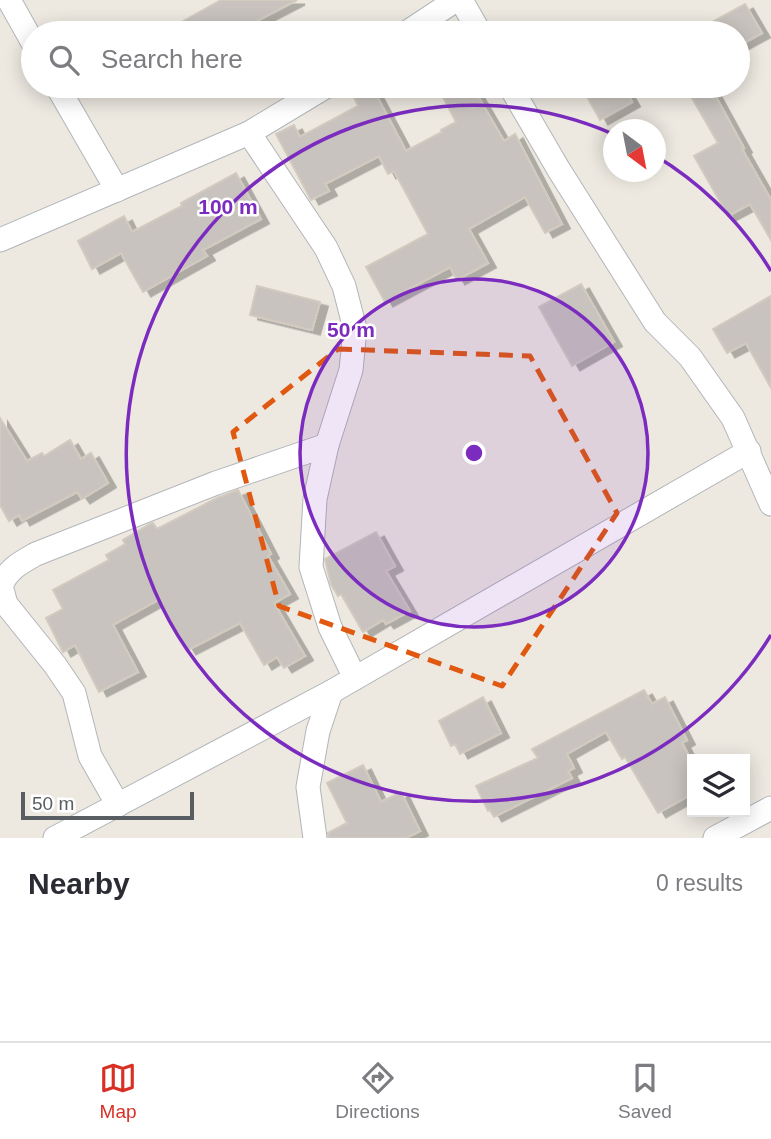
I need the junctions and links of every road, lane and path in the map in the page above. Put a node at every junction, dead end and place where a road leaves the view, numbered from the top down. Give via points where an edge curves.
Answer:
1 (9, 0) edge
2 (456, 0) edge
3 (461, 0) edge
4 (424, 21) edge
5 (473, 21) edge
6 (21, 22) edge
7 (64, 98) edge
8 (307, 98) edge
9 (517, 98) edge
10 (249, 133) junction
11 (117, 190) junction
12 (0, 240) edge
13 (327, 445) junction
14 (749, 451) junction
15 (771, 504) edge
16 (355, 678) junction
17 (331, 692) junction
18 (118, 805) junction
19 (771, 808) edge
20 (318, 834) edge
21 (55, 838) edge
22 (715, 838) edge

1 - 6 street
2 - 4 street
3 - 5 street
7 - 11 street
8 - 10 street
9 - 14 street via 655,322 709,382
10 - 11 street
10 - 13 street via 326,248 344,286 355,328 351,370
11 - 12 street
13 - 16 street via 314,499 311,567 330,627
13 - 18 street via 36,554 7,573 1,586 6,604 74,693 90,756
14 - 15 street
14 - 16 street
16 - 17 street
17 - 18 street
17 - 20 street via 308,787
18 - 21 street
19 - 22 street

